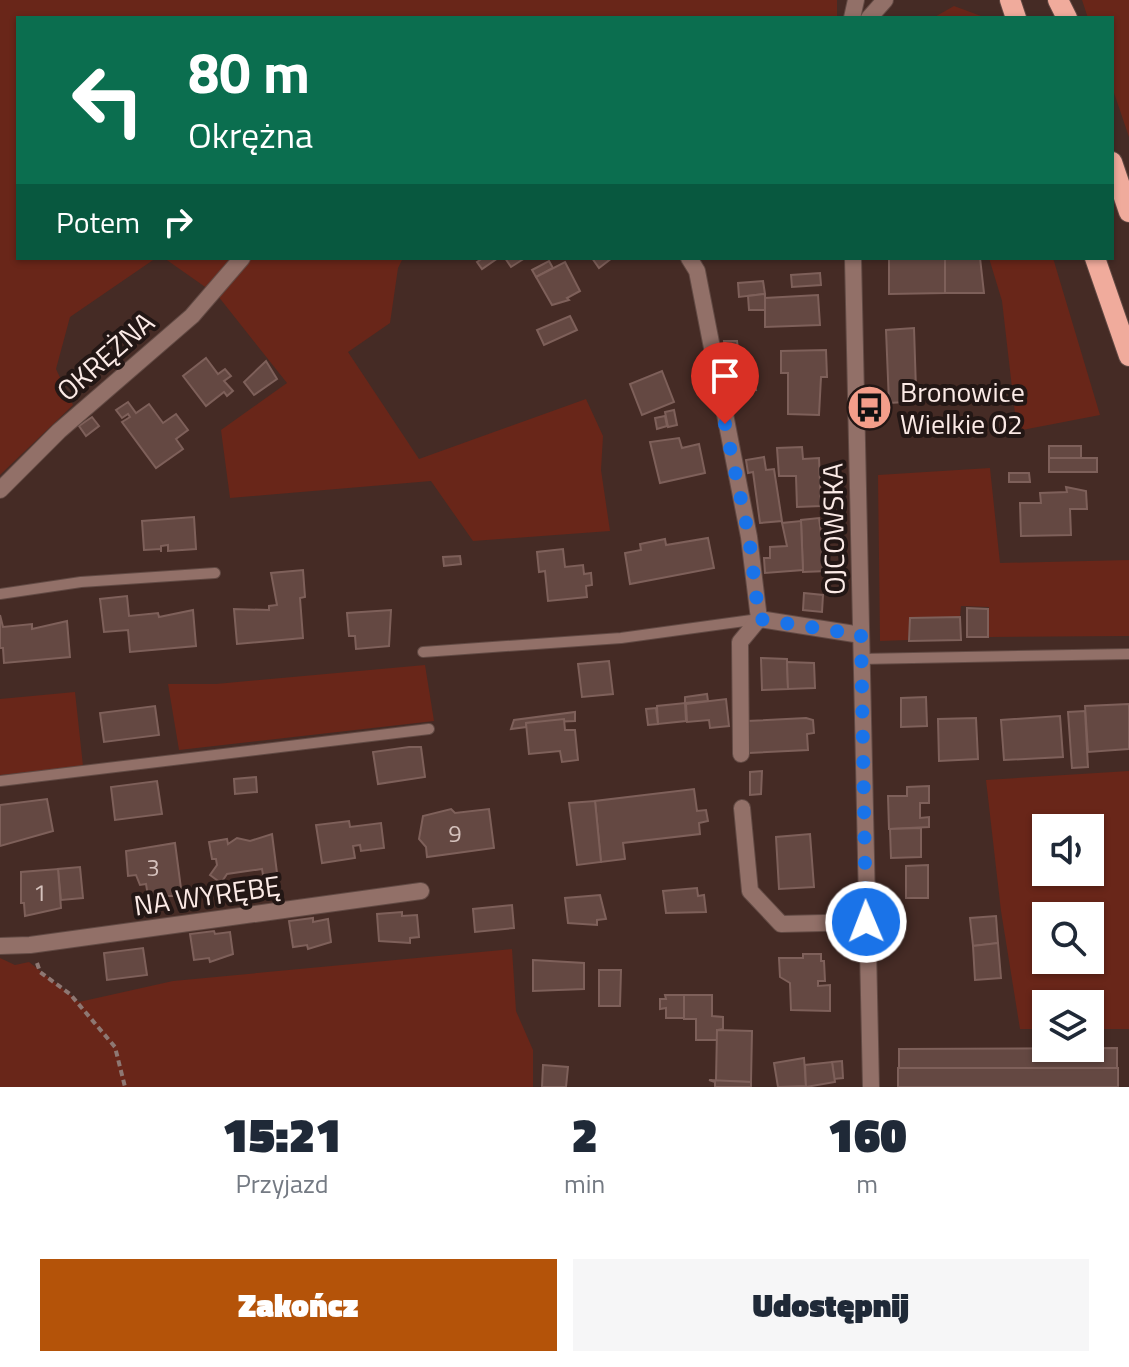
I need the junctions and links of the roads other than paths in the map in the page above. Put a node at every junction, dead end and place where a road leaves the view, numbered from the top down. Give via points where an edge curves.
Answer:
1 (885, 0) edge
2 (871, 16) edge
3 (1114, 168) edge
4 (1129, 212) edge
5 (240, 260) edge
6 (690, 260) edge
7 (853, 260) edge
8 (1096, 260) edge
9 (1129, 356) edge
10 (0, 490) edge
11 (215, 573) dead end
12 (0, 594) edge
13 (759, 619) junction
14 (861, 635) junction
15 (423, 652) dead end
16 (1129, 654) edge
17 (860, 659) junction
18 (429, 729) dead end
19 (741, 754) dead end
20 (0, 781) edge
21 (742, 808) dead end
22 (421, 891) dead end
23 (866, 922) junction
24 (0, 946) edge
25 (871, 1087) edge

1 - 2 street
3 - 4 main road
5 - 10 street, OKRĘŻNA via 192,316 59,431
6 - 13 street via 697,271 749,537
7 - 14 street, OJCOWSKA
8 - 9 main road
11 - 12 lane via 81,582
13 - 14 street
13 - 15 lane via 621,638
13 - 19 street via 740,642
14 - 17 street, OJCOWSKA
16 - 17 lane
17 - 23 street, OJCOWSKA
18 - 20 lane
21 - 23 street via 750,891 781,924
22 - 24 street, NA WYRĘBĘ
23 - 25 street, OJCOWSKA

